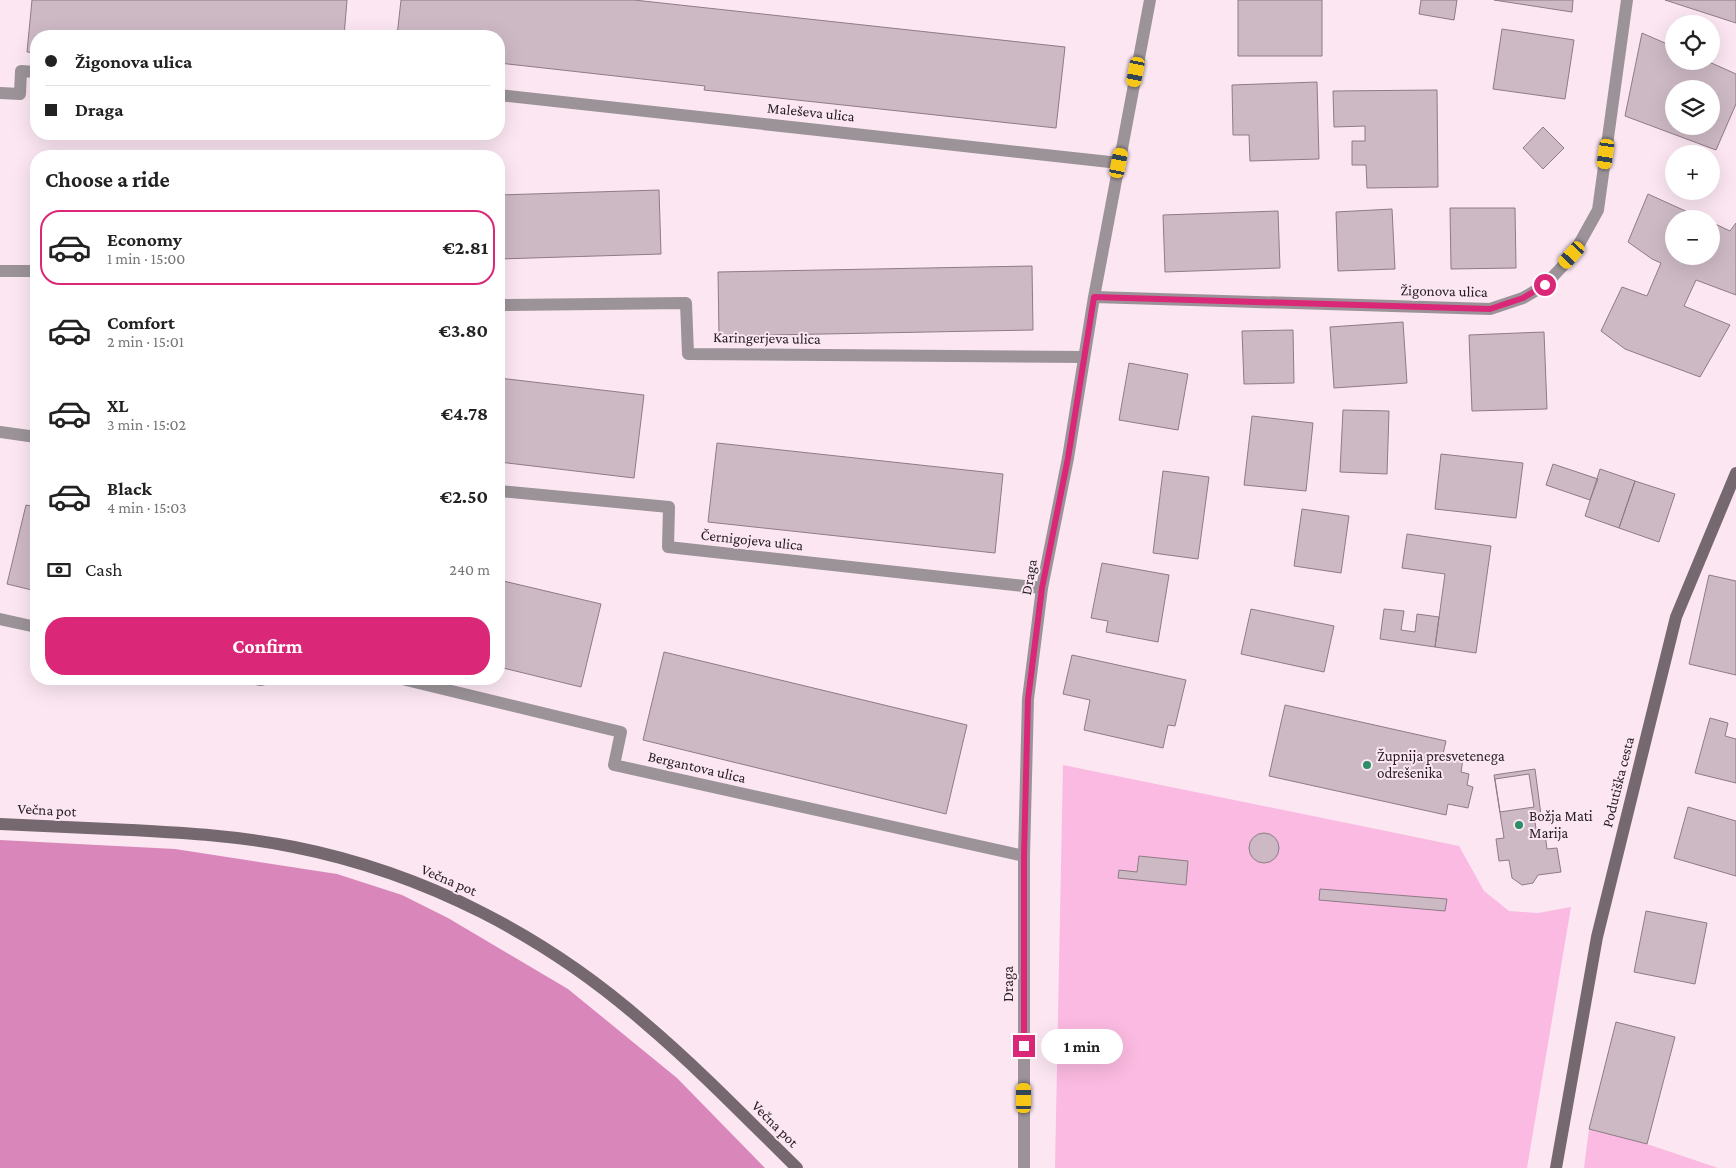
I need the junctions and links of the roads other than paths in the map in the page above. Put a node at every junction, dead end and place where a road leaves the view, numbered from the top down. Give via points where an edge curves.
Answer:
1 (1150, 0) edge
2 (1627, 0) edge
3 (30, 71) edge
4 (0, 93) edge
5 (505, 96) edge
6 (1119, 163) junction
7 (0, 271) edge
8 (30, 271) edge
9 (1094, 297) junction
10 (505, 305) edge
11 (1083, 357) junction
12 (0, 432) edge
13 (30, 436) edge
14 (1736, 473) edge
15 (505, 492) edge
16 (1042, 588) junction
17 (0, 618) edge
18 (30, 626) edge
19 (427, 685) edge
20 (0, 824) edge
21 (1024, 856) junction
22 (797, 1168) edge
23 (1024, 1168) edge
24 (1556, 1168) edge

1 - 6 street, Draga
2 - 9 street, Žigonova ulica via 1598,210 1572,255 1545,285 1523,298 1490,309
3 - 4 street via 21,70 20,94
5 - 6 street, Maleševa ulica
6 - 9 street, Draga
7 - 8 street
9 - 11 street, Draga
10 - 11 street, Karingerjeva ulica via 686,303 688,354
11 - 16 street, Draga via 1068,458
12 - 13 street
14 - 24 main road, Podutiška cesta via 1676,617 1597,937
15 - 16 street, Černigojeva ulica via 669,507 668,547
16 - 21 street, Draga via 1028,699
17 - 18 street
19 - 21 street, Bergantova ulica via 621,732 614,765
20 - 22 main road, Večna pot via 182,833 294,847 362,864 464,903 538,944 645,1023
21 - 23 street, Draga

